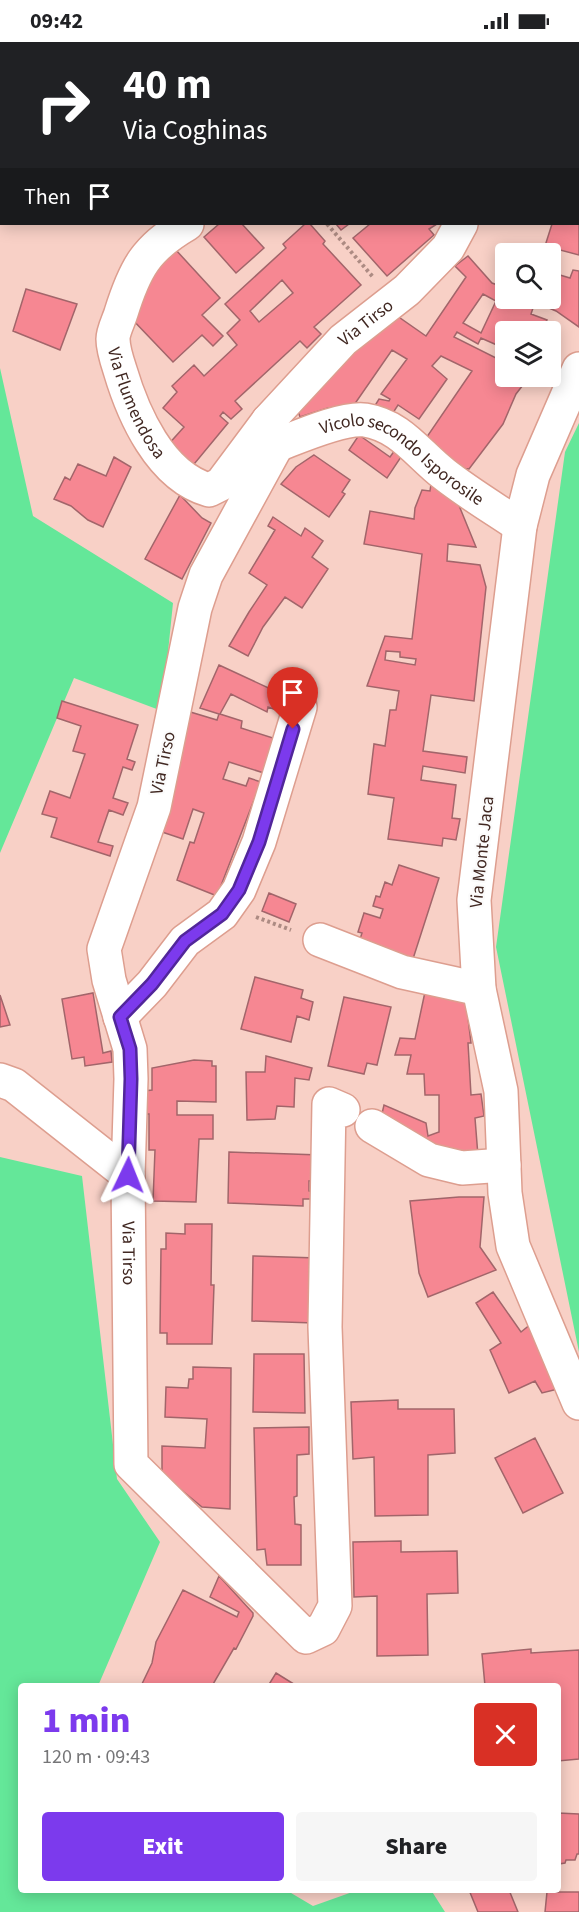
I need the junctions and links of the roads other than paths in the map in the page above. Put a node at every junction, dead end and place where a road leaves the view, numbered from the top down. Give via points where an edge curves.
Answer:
1 (185, 225) edge
2 (460, 225) edge
3 (579, 369) edge
4 (272, 433) junction
5 (520, 526) junction
6 (300, 707) dead end
7 (320, 940) dead end
8 (479, 988) junction
9 (120, 1017) junction
10 (0, 1080) edge
11 (336, 1107) dead end
12 (372, 1126) dead end
13 (504, 1165) junction
14 (128, 1175) junction
15 (579, 1403) edge

1 - 4 street, Via Flumendosa via 148,254 123,306 113,338 127,394 147,436 193,486 208,490 221,484
2 - 4 street, Via Tirso via 448,248 407,290 343,340
3 - 5 street, Via Monte Jaca via 533,475
4 - 5 street, Vicolo secondo Isporosile via 363,420 389,428 412,443 442,473
4 - 9 street, Via Tirso via 206,575 195,608 154,807 104,949
5 - 8 street, Via Monte Jaca via 474,900
6 - 9 street via 259,842 239,890 222,914 185,941
7 - 8 street via 402,972
8 - 13 street, Via Monte Jaca via 501,1091
9 - 14 street, Via Tirso via 130,1049
10 - 14 street via 14,1085
11 - 14 street, Via Tirso via 325,1327 334,1606 323,1629 306,1637 131,1464
12 - 13 street via 429,1160 462,1168
13 - 15 street, Via Monte Jaca via 513,1246

